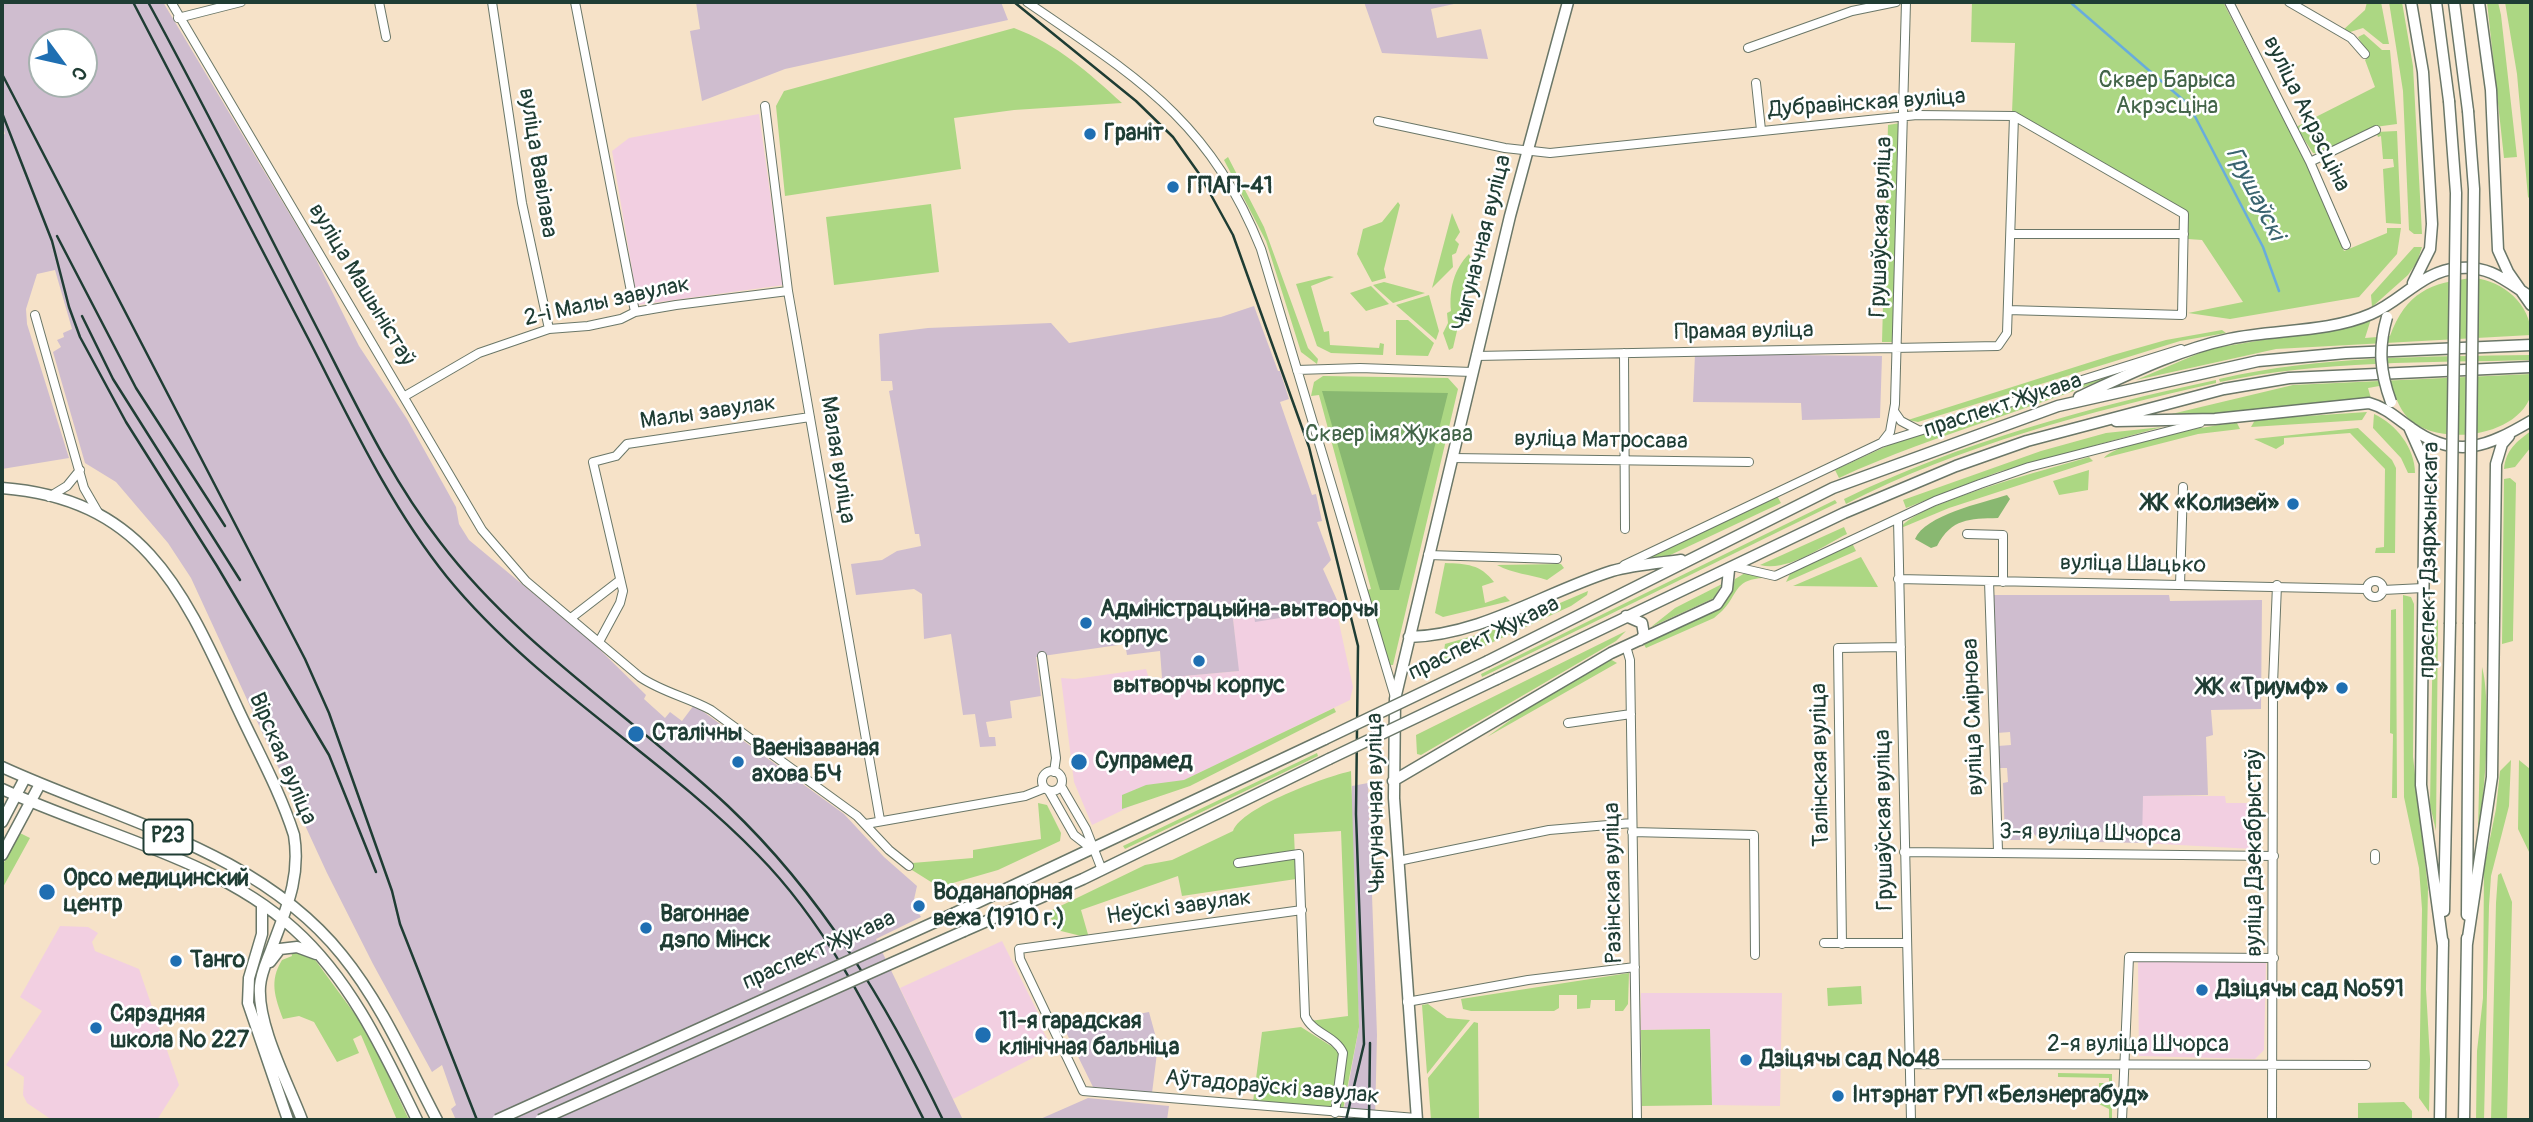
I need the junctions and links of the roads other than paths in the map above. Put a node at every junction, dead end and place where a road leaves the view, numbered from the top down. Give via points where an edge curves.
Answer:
1 (171, 2) edge
2 (241, 2) edge
3 (379, 2) edge
4 (492, 2) edge
5 (575, 2) edge
6 (1027, 2) edge
7 (1568, 2) edge
8 (1896, 2) edge
9 (1906, 2) edge
10 (2229, 2) edge
11 (2289, 2) edge
12 (2411, 2) edge
13 (2436, 2) edge
14 (2454, 2) edge
15 (2479, 2) edge
16 (178, 18) junction
17 (386, 37) dead end
18 (1748, 48) dead end
19 (2365, 54) dead end
20 (1756, 83) dead end
21 (765, 106) dead end
22 (2014, 116) junction
23 (1904, 117) junction
24 (1378, 121) dead end
25 (1761, 130) junction
26 (2376, 130) dead end
27 (1528, 151) junction
28 (2310, 162) junction
29 (2012, 234) junction
30 (2184, 234) junction
31 (2346, 245) dead end
32 (2412, 285) junction
33 (788, 291) junction
34 (2521, 291) junction
35 (2401, 294) junction
36 (2531, 298) edge
37 (2531, 305) edge
38 (2008, 310) junction
39 (635, 312) junction
40 (35, 315) dead end
41 (549, 329) junction
42 (2210, 343) junction
43 (2531, 345) edge
44 (1897, 348) junction
45 (1624, 353) junction
46 (1476, 356) junction
47 (2531, 367) edge
48 (1297, 370) junction
49 (1472, 372) junction
50 (405, 396) junction
51 (2058, 406) junction
52 (1894, 411) junction
53 (810, 417) junction
54 (2215, 419) junction
55 (2530, 420) edge
56 (2095, 421) junction
57 (2405, 423) junction
58 (1918, 429) junction
59 (2509, 436) junction
60 (1881, 443) junction
61 (1452, 458) junction
62 (1626, 460) junction
63 (1749, 463) dead end
64 (80, 470) junction
65 (2183, 486) dead end
66 (2, 488) edge
67 (49, 496) junction
68 (99, 514) junction
69 (1898, 519) junction
70 (1625, 528) dead end
71 (1967, 534) dead end
72 (1428, 555) junction
73 (1690, 558) junction
74 (1557, 559) dead end
75 (1732, 568) junction
76 (1612, 571) junction
77 (1898, 579) junction
78 (619, 581) junction
79 (1989, 581) junction
80 (2003, 582) junction
81 (2180, 585) junction
82 (2277, 585) junction
83 (2423, 588) junction
84 (1618, 596) junction
85 (1626, 616) junction
86 (571, 618) junction
87 (1409, 637) junction
88 (600, 640) junction
89 (1640, 640) junction
90 (1626, 646) junction
91 (1901, 648) junction
92 (1042, 656) dead end
93 (1395, 699) junction
94 (1631, 714) junction
95 (1567, 723) dead end
96 (2, 767) edge
97 (1054, 772) junction
98 (25, 778) junction
99 (1393, 781) junction
100 (40, 784) junction
101 (1061, 786) junction
102 (3, 789) edge
103 (1047, 790) junction
104 (16, 795) junction
105 (29, 807) junction
106 (4, 817) edge
107 (880, 820) junction
108 (866, 824) junction
109 (1632, 828) junction
110 (1092, 849) junction
111 (1998, 851) junction
112 (1905, 852) junction
113 (2, 855) edge
114 (2274, 856) junction
115 (1398, 861) junction
116 (1238, 863) dead end
117 (909, 866) dead end
118 (1102, 870) junction
119 (289, 904) junction
120 (262, 905) junction
121 (1302, 910) junction
122 (283, 920) junction
123 (1825, 943) dead end
124 (1907, 943) junction
125 (1842, 944) junction
126 (2467, 944) junction
127 (2443, 946) junction
128 (318, 955) junction
129 (1755, 955) dead end
130 (2274, 958) junction
131 (1635, 967) junction
132 (261, 980) junction
133 (1407, 1002) junction
134 (2126, 1063) junction
135 (1910, 1064) junction
136 (2273, 1065) junction
137 (2366, 1065) dead end
138 (1083, 1091) joint
139 (1335, 1113) junction
140 (1417, 1119) edge
141 (288, 1120) edge
142 (302, 1120) edge
143 (417, 1120) edge
144 (437, 1120) edge
145 (497, 1120) edge
146 (540, 1120) edge
147 (1637, 1120) edge
148 (1911, 1120) edge
149 (2122, 1120) edge
150 (2272, 1120) edge
151 (2440, 1120) edge
152 (2464, 1120) edge

1 - 16 street, вуліца Машыністаў
2 - 16 street
3 - 17 street
4 - 41 street, вуліца Вавілава via 522,203
5 - 39 street
6 - 48 street via 1135,76 1210,152 1231,183 1261,249
7 - 27 main road, Чыгуначная вуліца
8 - 18 street via 1852,11
9 - 23 street, Грушаўская вуліца
10 - 28 street, вуліца Акрэсціна
11 - 19 street via 2351,38
12 - 32 main road via 2423,72 2432,224 2424,265
13 - 127 main road, праспект Дзяржынскага, bridge via 2456,193
14 - 126 main road, праспект Дзяржынскага, bridge via 2474,189
15 - 34 main road via 2492,100 2498,250
16 - 50 street, вуліца Машыністаў
20 - 25 street
21 - 33 street, Малая вуліца
22 - 23 street, Дубравінская вуліца
22 - 29 street
22 - 30 street via 2184,214
23 - 25 street, Дубравінская вуліца
23 - 44 street, Грушаўская вуліца
24 - 27 street, Дубравінская вуліца
25 - 27 street, Дубравінская вуліца via 1570,151
26 - 28 street
27 - 46 main road, Чыгуначная вуліца
28 - 31 street, вуліца Акрэсціна
29 - 30 street
29 - 38 street
30 - 38 street via 2182,316
32 - 34 main road via 2442,270 2469,267 2498,274
32 - 35 main road
33 - 39 street, 2-і Малы завулак
33 - 53 street, Малая вуліца
34 - 36 main road
34 - 37 main road
35 - 42 main road via 2372,313 2346,321
35 - 57 main road, bridge via 2381,336 2380,362 2391,402
38 - 44 street, Прамая вуліца via 2007,333 1998,346
39 - 41 street, 2-і Малы завулак via 599,324
40 - 64 street
41 - 50 street, 2-і Малы завулак via 479,352
42 - 51 main road
42 - 58 street via 2164,352
43 - 51 main road, праспект Жукава via 2258,361
44 - 45 street, Прамая вуліца
44 - 52 street, Грушаўская вуліца
45 - 46 street, Прамая вуліца
45 - 62 street
46 - 49 main road, Чыгуначная вуліца
47 - 56 main road, праспект Жукава via 2290,378
48 - 49 street
48 - 93 street
49 - 61 main road, Чыгуначная вуліца
50 - 86 street, вуліца Машыністаў via 481,530 526,581
51 - 73 main road, праспект Жукава via 1833,488
52 - 58 street via 1901,421
52 - 60 street, Грушаўская вуліца via 1890,432
53 - 78 street, Малы завулак via 627,444 616,456 593,462
53 - 107 street, Малая вуліца
54 - 56 main road
54 - 57 main road via 2369,403
54 - 69 street via 2029,467
55 - 59 main road
56 - 75 main road, праспект Жукава via 1956,466 1844,513
57 - 59 main road via 2438,442 2468,448
57 - 83 main road via 2425,463
58 - 60 street
59 - 126 main road via 2496,464 2490,806
60 - 76 street
61 - 62 street, вуліца Матросава
61 - 72 main road, Чыгуначная вуліца
62 - 63 street, вуліца Матросава
62 - 70 street
64 - 67 street via 67,486
64 - 68 street via 89,500
65 - 81 street
66 - 67 main road, Вірская вуліца
67 - 68 main road, Вірская вуліца
68 - 119 main road, Вірская вуліца via 144,546 167,573 219,668 294,835 297,874
69 - 75 street via 1775,576
69 - 77 street, Грушаўская вуліца
71 - 80 street via 2003,535
72 - 74 street
72 - 87 main road, Чыгуначная вуліца
73 - 76 main road
73 - 84 main road, праспект Жукава
75 - 85 main road, праспект Жукава
75 - 89 main road via 1717,604
76 - 84 main road via 1630,576
76 - 87 main road via 1487,621 1440,636
77 - 79 street, вуліца Шацько
77 - 91 street, Грушаўская вуліца
78 - 86 street
78 - 88 street, Малы завулак via 623,591 620,603
79 - 80 street, вуліца Шацько
79 - 111 street, вуліца Смірнова
80 - 81 street, вуліца Шацько
81 - 82 street, вуліца Шацько
82 - 83 street, вуліца Шацько via 2366,589 2376,580 2383,590
82 - 114 street, вуліца Дзекабрыстаў
83 - 127 main road via 2421,785
84 - 110 main road, праспект Жукава, bridge
85 - 89 main road via 1643,623
85 - 118 main road, праспект Жукава, bridge
86 - 88 street, вуліца Машыністаў
87 - 93 main road, Чыгуначная вуліца
88 - 108 street, вуліца Машыністаў via 640,677 711,710
89 - 90 main road
90 - 94 street, Разінская вуліца
90 - 99 main road
91 - 112 street, Грушаўская вуліца
91 - 125 street, Талінская вуліца via 1838,648
92 - 97 street
93 - 99 main road, Чыгуначная вуліца
94 - 95 street
94 - 109 street, Разінская вуліца
96 - 98 main road, Р23
97 - 101 street via 1060,776
97 - 103 street via 1043,777
98 - 100 main road, Р23
98 - 104 main road
99 - 115 main road, Чыгуначная вуліца
100 - 105 main road
100 - 119 main road, Р23 via 211,854
101 - 103 street
101 - 110 street
102 - 104 main road
102 - 106 main road
103 - 107 street
103 - 110 street via 1073,835
104 - 105 main road
104 - 106 main road
105 - 113 main road
105 - 120 main road, Р23 via 47,809 192,866
107 - 108 street
108 - 117 street, вуліца Машыністаў
109 - 115 street via 1549,830
109 - 129 street via 1754,835
109 - 131 street, Разінская вуліца
110 - 118 street
110 - 145 main road, праспект Жукава, bridge
111 - 112 street, 3-я вуліца Шчорса
111 - 114 street, 3-я вуліца Шчорса
112 - 124 street, Грушаўская вуліца
114 - 130 street, вуліца Дзекабрыстаў
115 - 133 main road, Чыгуначная вуліца
116 - 121 street via 1299,854
118 - 146 main road, праспект Жукава, bridge
119 - 122 main road, Вірская вуліца
119 - 144 main road, Р23 via 354,970
120 - 122 main road, Р23
120 - 141 main road via 262,934 249,978 248,1003
121 - 138 street, Неўскі завулак via 1019,950
121 - 139 street via 1305,1016 1343,1053
122 - 128 main road, Р23
122 - 132 main road, Вірская вуліца
123 - 125 street
124 - 125 street
124 - 135 street, Грушаўская вуліца
126 - 152 main road, праспект Дзяржынскага
127 - 151 main road, праспект Дзяржынскага
128 - 132 main road via 297,947 280,949
128 - 143 main road, Р23 via 372,1027
130 - 134 street via 2129,957
130 - 136 street, вуліца Дзекабрыстаў
131 - 133 street
131 - 147 street, Разінская вуліца
132 - 142 main road via 260,1001 267,1028
133 - 140 main road, Чыгуначная вуліца
134 - 135 street, 2-я вуліца Шчорса
134 - 136 street, 2-я вуліца Шчорса
134 - 149 street
135 - 148 street, Грушаўская вуліца
136 - 137 street, 2-я вуліца Шчорса
136 - 150 street, вуліца Дзекабрыстаў
138 - 139 street, Аўтадораўскі завулак
139 - 140 street, Аўтадораўскі завулак

